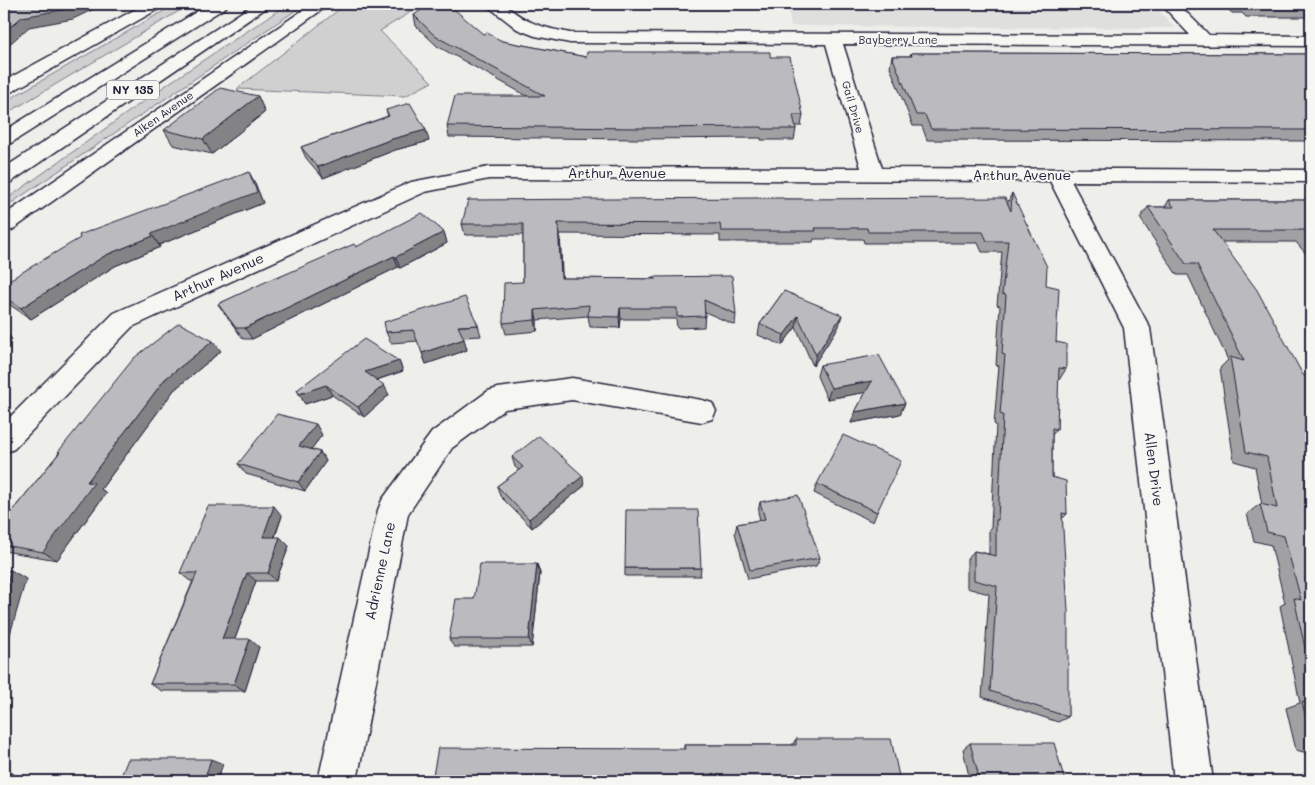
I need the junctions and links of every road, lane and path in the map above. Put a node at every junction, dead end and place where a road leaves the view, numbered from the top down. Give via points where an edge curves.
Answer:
1 (156, 4) edge
2 (220, 4) edge
3 (264, 4) edge
4 (322, 4) edge
5 (493, 4) edge
6 (1169, 4) edge
7 (833, 40) junction
8 (1311, 41) edge
9 (1206, 42) junction
10 (4, 88) edge
11 (4, 140) edge
12 (873, 174) junction
13 (1057, 175) junction
14 (1311, 176) edge
15 (4, 178) edge
16 (4, 225) edge
17 (702, 411) dead end
18 (4, 441) edge
19 (336, 781) edge
20 (1194, 781) edge

1 - 10 main road
2 - 11 main road, NY 135
3 - 15 main road, NY 135
4 - 16 main road, Alken Avenue
5 - 7 main road, Bayberry Lane via 523,25 570,38
6 - 9 main road
7 - 9 main road, Bayberry Lane
7 - 12 main road, Gail Drive
8 - 9 main road, Bayberry Lane
12 - 13 main road, Arthur Avenue
12 - 18 main road, Arthur Avenue via 489,173 419,187 123,320
13 - 14 main road, Arthur Avenue
13 - 20 main road, Allen Drive via 1136,328
17 - 19 main road, Adrienne Lane via 572,389 498,399 442,440 393,510

